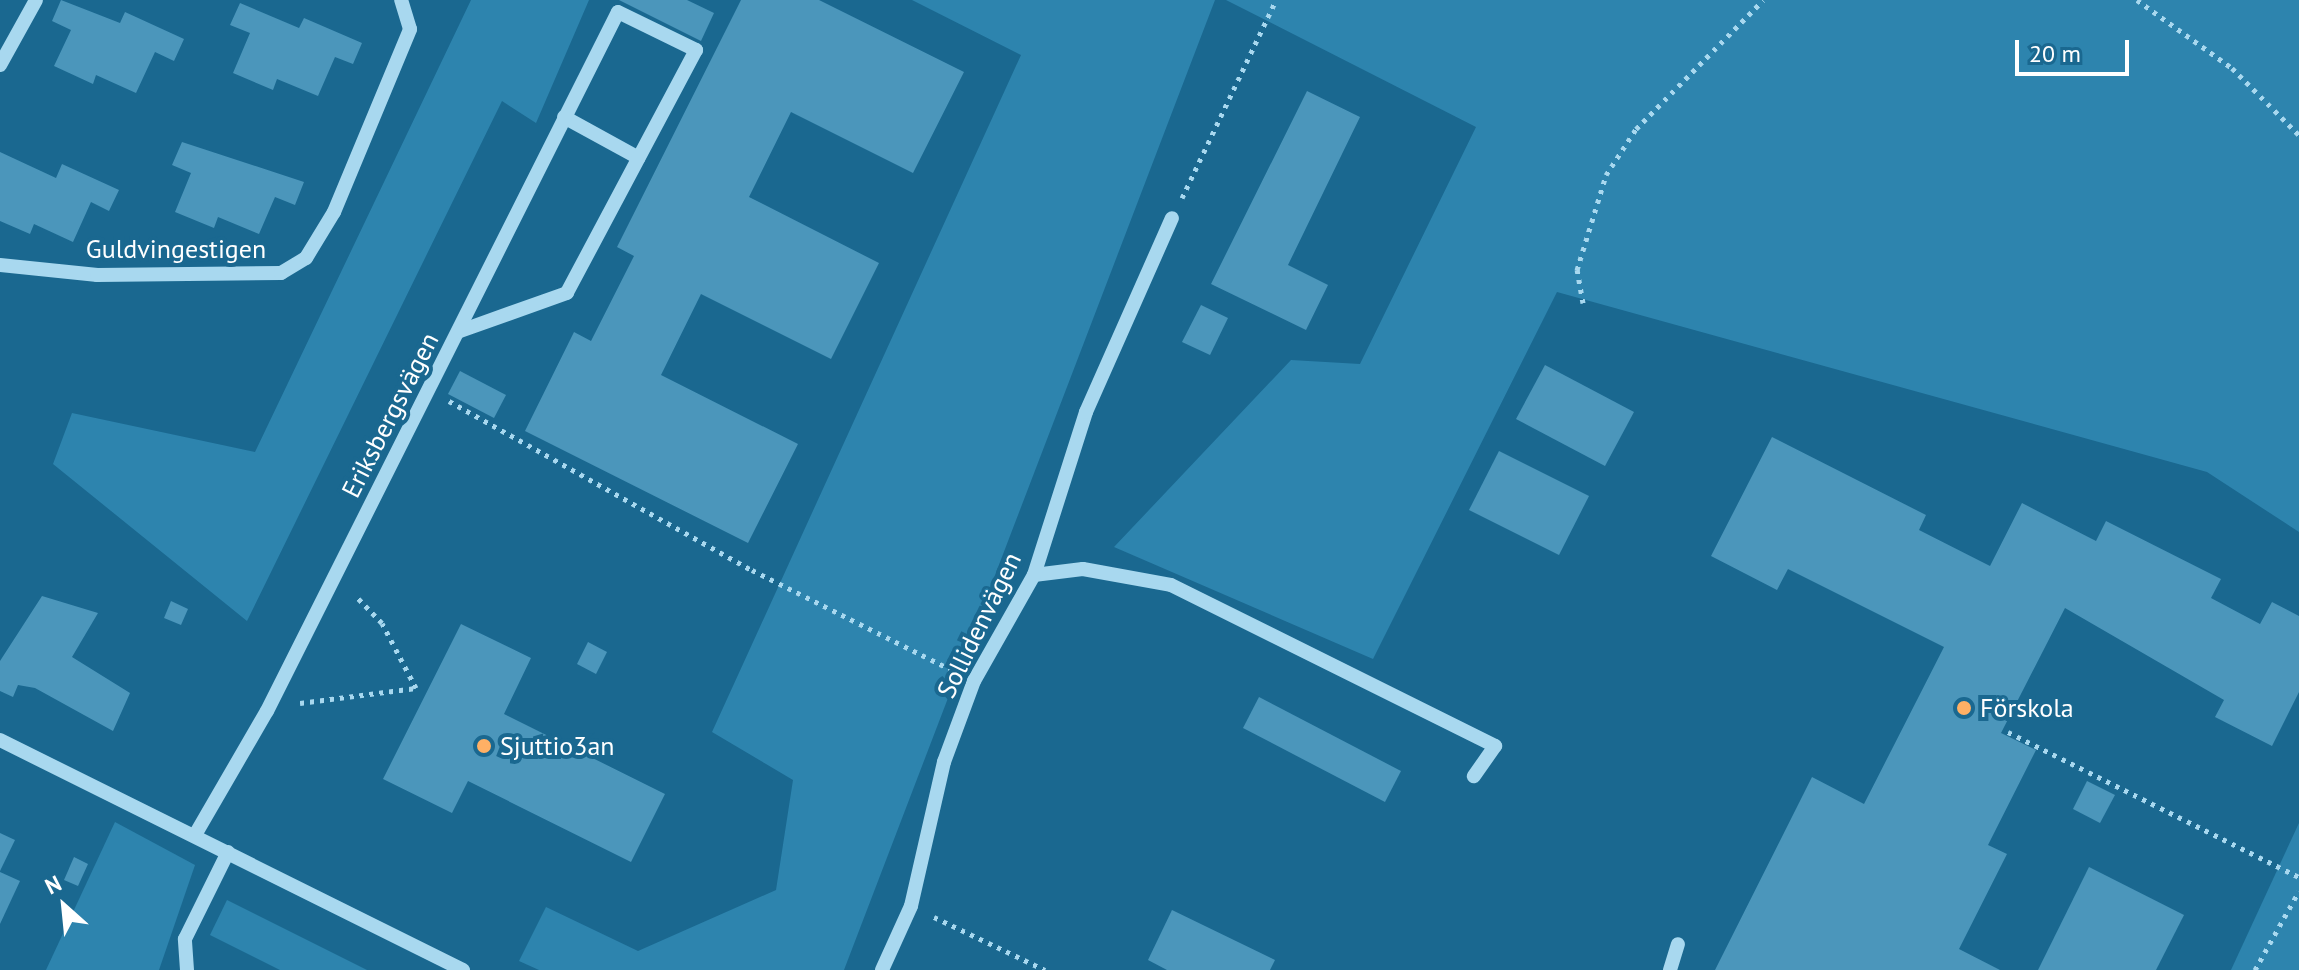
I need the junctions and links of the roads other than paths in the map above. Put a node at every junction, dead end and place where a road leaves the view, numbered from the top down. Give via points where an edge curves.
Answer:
1 (36, 0) edge
2 (401, 0) edge
3 (0, 65) edge
4 (564, 117) junction
5 (639, 158) junction
6 (1172, 218) road end
7 (0, 265) edge
8 (460, 331) junction
9 (1034, 575) junction
10 (0, 740) edge
11 (1474, 776) dead end
12 (195, 835) junction
13 (228, 852) junction
14 (1678, 944) dead end
15 (187, 970) edge
16 (463, 970) edge
17 (882, 970) edge
18 (1670, 970) edge

1 - 3 street
2 - 7 street, Guldvingestigen via 410,29 334,212 306,258 281,273 97,275
4 - 5 street
4 - 5 street, Eriksbergsvägen via 618,12 696,50
4 - 8 street, Eriksbergsvägen
5 - 8 street via 567,293
6 - 9 street, Sollidenvägen via 1086,412
8 - 12 street, Eriksbergsvägen via 267,711
9 - 11 street via 1083,569 1171,585 1495,746
9 - 17 street, Sollidenvägen via 974,681 944,762 911,906
10 - 12 street
12 - 13 street
13 - 15 street via 185,939
13 - 16 street
14 - 18 street

